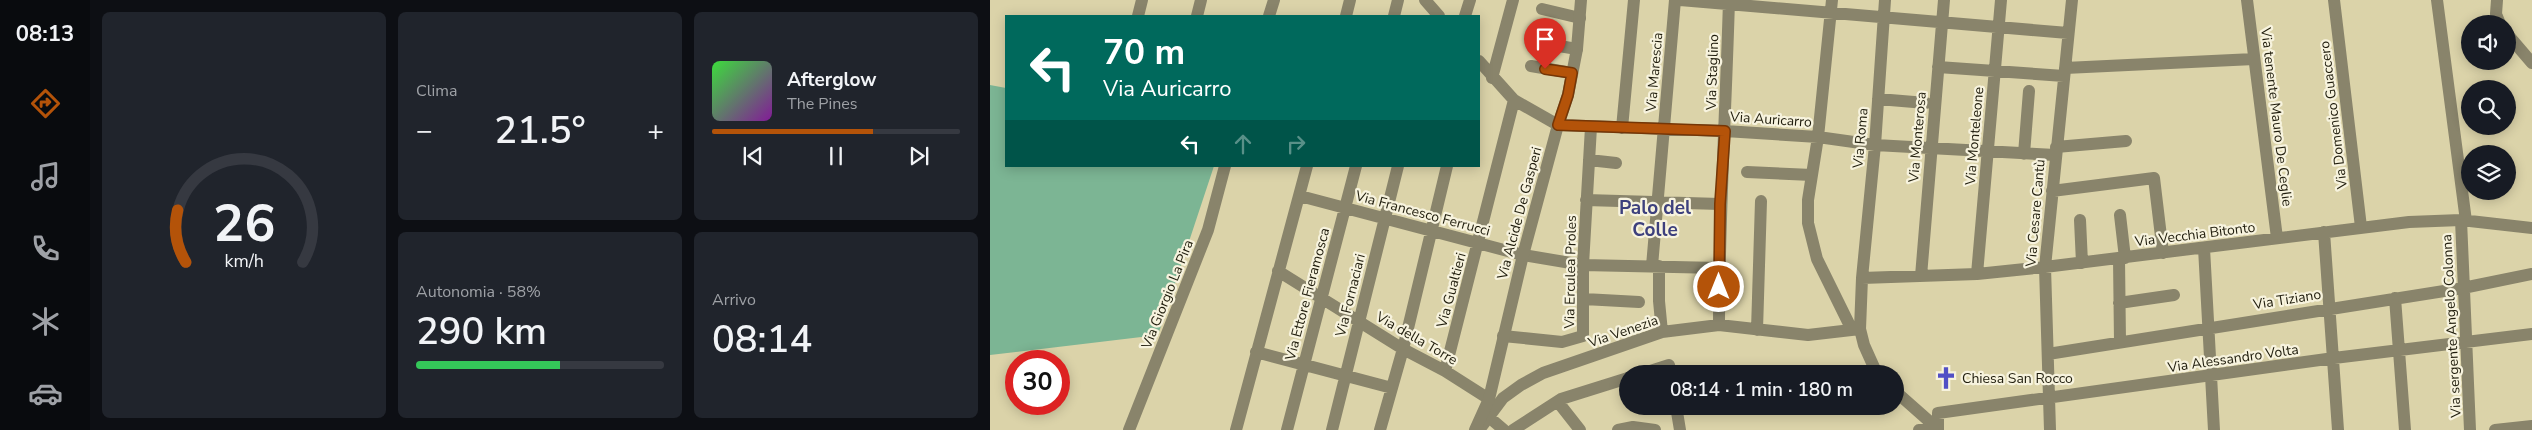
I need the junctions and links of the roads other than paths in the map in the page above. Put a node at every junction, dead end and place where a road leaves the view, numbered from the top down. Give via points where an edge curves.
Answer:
1 (1142, 0) edge
2 (1201, 0) edge
3 (1274, 0) edge
4 (1350, 0) edge
5 (1398, 0) edge
6 (1425, 0) edge
7 (1470, 0) edge
8 (1513, 0) edge
9 (1581, 0) edge
10 (1634, 0) edge
11 (1675, 0) edge
12 (1680, 0) edge
13 (1885, 0) edge
14 (1944, 0) edge
15 (2001, 0) edge
16 (2072, 0) edge
17 (2247, 0) edge
18 (2334, 0) edge
19 (2437, 0) edge
20 (2496, 0) edge
21 (1729, 2) edge
22 (1832, 6) edge
23 (1542, 9) dead end
24 (1138, 15) edge
25 (1197, 15) edge
26 (1269, 15) edge
27 (1346, 15) edge
28 (1394, 15) edge
29 (1437, 15) edge
30 (1465, 15) edge
31 (2496, 15) edge
32 (1884, 16) junction
33 (1580, 18) junction
34 (1942, 22) junction
35 (1999, 27) junction
36 (2068, 33) junction
37 (1535, 42) dead end
38 (2516, 44) edge
39 (1576, 49) junction
40 (2254, 59) junction
41 (1480, 62) edge
42 (2532, 63) edge
43 (1531, 66) dead end
44 (1938, 67) junction
45 (1995, 71) junction
46 (2064, 72) junction
47 (1572, 73) junction
48 (1492, 78) junction
49 (2029, 90) dead end
50 (1878, 99) junction
51 (1514, 100) junction
52 (1926, 103) dead end
53 (1558, 125) junction
54 (1591, 127) junction
55 (1622, 128) junction
56 (1664, 129) junction
57 (1725, 131) junction
58 (1818, 137) junction
59 (2126, 141) dead end
60 (1875, 145) junction
61 (1932, 148) junction
62 (1988, 151) junction
63 (2055, 151) junction
64 (2024, 154) junction
65 (1589, 160) junction
66 (1616, 163) dead end
67 (1225, 167) edge
68 (1307, 167) edge
69 (1356, 167) edge
70 (1398, 167) edge
71 (1447, 167) edge
72 (1746, 172) dead end
73 (1812, 175) junction
74 (2052, 191) junction
75 (1300, 196) junction
76 (1586, 200) junction
77 (1656, 202) junction
78 (1761, 202) dead end
79 (1720, 204) junction
80 (1346, 208) junction
81 (2120, 215) dead end
82 (1384, 219) junction
83 (2080, 220) dead end
84 (2463, 220) junction
85 (2361, 226) junction
86 (2532, 228) edge
87 (1431, 231) junction
88 (2324, 232) junction
89 (2277, 238) junction
90 (1479, 244) junction
91 (2204, 248) junction
92 (2163, 253) junction
93 (1523, 256) junction
94 (2122, 258) junction
95 (2082, 263) junction
96 (1584, 265) junction
97 (1656, 266) junction
98 (2045, 267) junction
99 (1719, 268) junction
100 (1278, 271) junction
101 (1977, 274) junction
102 (2532, 274) edge
103 (1921, 276) junction
104 (1862, 278) junction
105 (2463, 288) junction
106 (2174, 295) dead end
107 (1321, 297) junction
108 (2395, 298) junction
109 (1584, 300) junction
110 (1639, 302) dead end
111 (2119, 303) junction
112 (2330, 308) junction
113 (1360, 322) junction
114 (1719, 325) junction
115 (2208, 327) junction
116 (1757, 330) junction
117 (1856, 330) junction
118 (1662, 332) junction
119 (2532, 334) edge
120 (1503, 336) junction
121 (2120, 342) junction
122 (2466, 342) junction
123 (1402, 349) junction
124 (2399, 350) junction
125 (1256, 352) junction
126 (2048, 354) junction
127 (2334, 358) junction
128 (1304, 365) junction
129 (1873, 365) edge
130 (1445, 371) junction
131 (1344, 376) junction
132 (2212, 376) junction
133 (1619, 381) edge
134 (1392, 388) junction
135 (2049, 398) junction
136 (1489, 399) junction
137 (1904, 399) edge
138 (1558, 402) junction
139 (1678, 415) edge
140 (1490, 418) junction
141 (1572, 419) junction
142 (2532, 426) edge
143 (1639, 429) edge
144 (1938, 429) edge
145 (1129, 430) edge
146 (1236, 430) edge
147 (1287, 430) edge
148 (1332, 430) edge
149 (1380, 430) edge
150 (1475, 430) edge
151 (1479, 430) edge
152 (1504, 430) edge
153 (1513, 430) edge
154 (1564, 430) edge
155 (1580, 430) edge
156 (1618, 430) edge
157 (1655, 430) edge
158 (1680, 430) edge
159 (1919, 430) edge
160 (2050, 430) edge
161 (2214, 430) edge
162 (2338, 430) edge
163 (2405, 430) edge
164 (2470, 430) edge
165 (2495, 430) edge

1 - 24 street
2 - 25 street
3 - 26 street
4 - 27 street
5 - 28 street
6 - 29 street
7 - 30 street
8 - 48 street
9 - 33 street, Via Alcide De Gasperi
10 - 55 street
11 - 56 street, Via Marescia
12 - 21 street
13 - 32 street, Via Roma
14 - 34 street, Via Monterosa
15 - 35 street, Via Monteleone
16 - 36 street, Via Cesare Cantù
17 - 40 street, Via tenente Mauro De Ceglie
18 - 85 street, Via Domenico Guaccero
19 - 84 street, Via sergente Angelo Colonna
20 - 31 street
21 - 22 street
21 - 57 street, Via Staglino
22 - 32 street
22 - 58 street
23 - 33 street
32 - 34 street
32 - 50 street, Via Roma
33 - 39 street, Via Alcide De Gasperi
34 - 35 street
34 - 44 street, Via Monterosa
35 - 36 street
35 - 45 street, Via Monteleone
36 - 46 street, Via Cesare Cantù
37 - 39 street
38 - 42 street
39 - 47 street, Via Alcide De Gasperi
40 - 46 street
40 - 89 street, Via tenente Mauro De Ceglie
41 - 48 street, Via Auricarro
43 - 47 street
44 - 45 street
44 - 61 street, Via Monterosa
45 - 46 street
45 - 62 street, Via Monteleone
46 - 63 street, Via Cesare Cantù
47 - 53 street, Via Alcide De Gasperi
48 - 51 street, Via Auricarro
49 - 64 street
50 - 52 street
50 - 60 street, Via Roma
51 - 53 street, Via Auricarro
51 - 90 street, Via Gualtieri
53 - 54 street, Via Auricarro
53 - 93 street, Via Alcide De Gasperi
54 - 55 street, Via Auricarro
54 - 65 street, Via Erculea Proles
55 - 56 street, Via Auricarro
56 - 57 street, Via Auricarro
56 - 77 street, Via Marescia
57 - 58 street, Via Auricarro
57 - 79 street, Via Staglino
58 - 60 street, Via Auricarro
58 - 73 street
59 - 63 street, Via Auricarro
60 - 61 street, Via Auricarro
60 - 104 street, Via Roma
61 - 62 street, Via Auricarro
61 - 103 street, Via Monterosa
62 - 64 street, Via Auricarro
62 - 101 street, Via Monteleone
63 - 64 street, Via Auricarro
63 - 74 street, Via Cesare Cantù
65 - 66 street
65 - 76 street, Via Erculea Proles
67 - 145 street, Via Giorgio La Pira via 1208,230
68 - 75 street
69 - 80 street, Via Ettore Fieramosca
70 - 82 street, Via Fornaciari
71 - 87 street
72 - 73 street
73 - 117 street via 1808,223 1817,259
74 - 92 street via 2154,178
74 - 98 street, Via Cesare Cantù
75 - 80 street, Via Francesco Ferrucci
75 - 100 street
76 - 77 street
76 - 96 street, Via Erculea Proles
77 - 79 street
77 - 97 street, Via Marescia
78 - 116 street
79 - 99 street, Via Staglino
80 - 82 street, Via Francesco Ferrucci
80 - 107 street, Via Ettore Fieramosca
81 - 94 street
82 - 87 street, Via Francesco Ferrucci
82 - 113 street, Via Fornaciari
83 - 95 street
84 - 85 street, Via Vecchia Bitonto
84 - 86 street, Via Vecchia Bitonto
84 - 105 street, Via sergente Angelo Colonna
85 - 88 street, Via Vecchia Bitonto
87 - 90 street, Via Francesco Ferrucci
87 - 123 street
88 - 89 street, Via Vecchia Bitonto
88 - 112 street
89 - 91 street, Via Vecchia Bitonto
90 - 93 street, Via Francesco Ferrucci
90 - 130 street, Via Gualtieri
91 - 92 street, Via Vecchia Bitonto
91 - 115 street
92 - 94 street, Via Vecchia Bitonto
93 - 96 street, Via Francesco Ferrucci
93 - 120 street, Via Alcide De Gasperi
94 - 95 street, Via Vecchia Bitonto
94 - 111 street
95 - 98 street, Via Vecchia Bitonto
96 - 97 street, Via Francesco Ferrucci
96 - 109 street, Via Erculea Proles
97 - 99 street, Via Francesco Ferrucci
97 - 118 street, Via Marescia
98 - 101 street, Via Vecchia Bitonto
98 - 126 street, Via Cesare Cantù
99 - 114 street, Via Staglino
100 - 107 street, Via della Torre
100 - 125 street
101 - 103 street, Via Vecchia Bitonto
102 - 105 street, Via Tiziano
103 - 104 street, Via Vecchia Bitonto
104 - 117 street, Via Roma
105 - 108 street, Via Tiziano
105 - 122 street, Via sergente Angelo Colonna
106 - 111 street
107 - 113 street, Via della Torre
107 - 128 street, Via Ettore Fieramosca
108 - 112 street, Via Tiziano
108 - 124 street
109 - 110 street
109 - 120 street, Via Erculea Proles via 1583,336 1562,342
111 - 121 street
112 - 115 street, Via Tiziano
112 - 127 street
113 - 123 street, Via della Torre
113 - 131 street, Via Fornaciari
114 - 116 street, Via Venezia
114 - 118 street, Via Venezia
115 - 121 street, Via Tiziano
115 - 132 street
116 - 117 street, Via Venezia via 1808,335
117 - 129 street
118 - 140 street, Via Venezia via 1543,373 1503,398
119 - 122 street, Via Alessandro Volta
120 - 136 street, Via Alcide De Gasperi
121 - 126 street, Via Tiziano
122 - 124 street, Via Alessandro Volta
122 - 164 street, Via sergente Angelo Colonna
123 - 130 street, Via della Torre
123 - 134 street
124 - 127 street, Via Alessandro Volta
124 - 163 street
125 - 128 street
125 - 146 street
126 - 135 street, Via Cesare Cantù
127 - 132 street, Via Alessandro Volta
127 - 162 street
128 - 131 street
128 - 147 street, Via Ettore Fieramosca
130 - 136 street, Via della Torre
131 - 134 street
131 - 148 street, Via Fornaciari
132 - 135 street, Via Alessandro Volta
132 - 161 street
133 - 138 street
134 - 149 street
135 - 144 street, Via Alessandro Volta via 1938,413
135 - 160 street, Via Cesare Cantù
136 - 150 street, Via Alcide De Gasperi
137 - 144 street
138 - 141 street
138 - 153 street
139 - 158 street
140 - 151 street, Via Venezia
140 - 152 street
141 - 154 street
141 - 155 street
142 - 165 street
143 - 156 street
143 - 157 street
144 - 159 street

